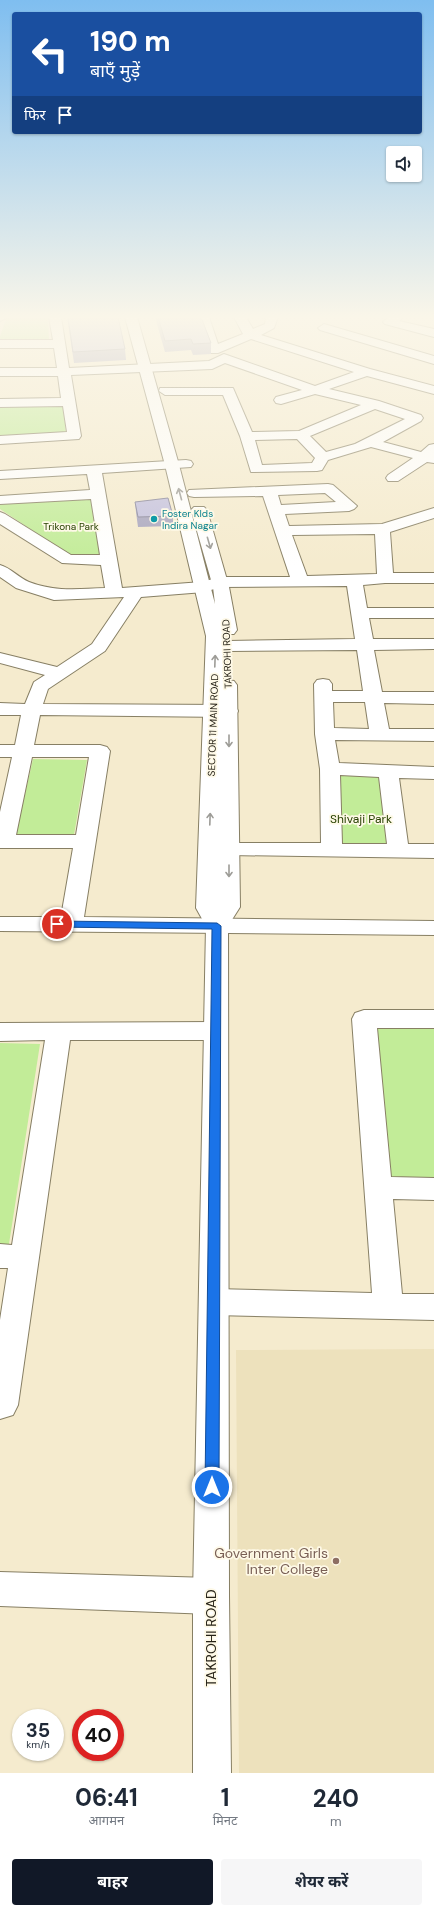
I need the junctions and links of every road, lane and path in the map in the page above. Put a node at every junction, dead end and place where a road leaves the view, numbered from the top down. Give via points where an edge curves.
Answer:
1 (160, 400) edge
2 (167, 400) edge
3 (232, 400) edge
4 (356, 400) edge
5 (68, 402) joint
6 (0, 403) edge
7 (374, 404) junction
8 (302, 435) junction
9 (247, 436) junction
10 (0, 440) edge
11 (372, 443) junction
12 (431, 455) edge
13 (323, 457) junction
14 (179, 465) junction
15 (94, 470) junction
16 (0, 475) edge
17 (393, 478) dead end
18 (269, 491) junction
19 (194, 493) junction
20 (98, 494) junction
21 (0, 500) edge
22 (275, 510) junction
23 (434, 513) edge
24 (0, 517) edge
25 (382, 529) junction
26 (283, 531) junction
27 (108, 560) junction
28 (0, 570) edge
29 (385, 578) junction
30 (434, 578) edge
31 (300, 581) junction
32 (354, 581) junction
33 (212, 584) junction
34 (114, 592) junction
35 (136, 592) junction
36 (360, 613) junction
37 (434, 613) edge
38 (364, 644) junction
39 (434, 644) edge
40 (228, 646) junction
41 (0, 658) edge
42 (60, 673) junction
43 (374, 696) junction
44 (434, 698) edge
45 (0, 709) edge
46 (32, 709) junction
47 (221, 711) junction
48 (325, 734) junction
49 (380, 735) junction
50 (434, 735) edge
51 (0, 751) edge
52 (23, 751) junction
53 (330, 769) junction
54 (388, 771) junction
55 (434, 773) edge
56 (84, 841) junction
57 (2, 842) edge
58 (229, 849) junction
59 (332, 850) junction
60 (398, 850) junction
61 (434, 851) edge
62 (0, 924) edge
63 (71, 925) junction
64 (217, 926) junction
65 (434, 928) edge
66 (434, 1019) edge
67 (216, 1031) junction
68 (0, 1032) edge
69 (59, 1032) junction
70 (378, 1188) junction
71 (434, 1189) edge
72 (12, 1256) edge
73 (214, 1302) junction
74 (388, 1306) junction
75 (434, 1307) edge
76 (0, 1405) edge
77 (0, 1589) edge
78 (211, 1596) junction
79 (212, 1773) edge

1 - 14 street, SECTOR 11 MAIN ROAD
2 - 14 street, TAKROHI ROAD
3 - 9 street
4 - 7 street
5 - 6 street
5 - 10 street via 74,436
7 - 8 street
7 - 11 street via 416,418
8 - 9 street
8 - 13 street
9 - 13 street via 256,469 317,467
11 - 12 street
11 - 13 street
12 - 17 street
14 - 15 street
14 - 19 street, TAKROHI ROAD
33 -> 14 street, SECTOR 11 MAIN ROAD
15 - 16 street
15 - 20 street
18 - 19 street
18 - 22 street
18 - 22 street via 328,488 349,506
19 -> 33 street, TAKROHI ROAD
20 - 21 street
20 - 27 street
22 - 26 street
23 - 25 street
24 - 27 street via 68,560
25 - 26 street
25 - 29 street
26 - 31 street
27 - 34 street
28 - 34 street via 22,585 54,595
29 - 30 street
29 - 32 street
31 - 32 street
31 - 33 street
32 - 36 street
33 - 35 street
33 - 40 street, TAKROHI ROAD via 228,630
47 -> 33 street, SECTOR 11 MAIN ROAD
34 - 35 street
35 - 42 street via 99,647
36 - 37 street
36 - 38 street
38 - 39 street
38 - 40 street
38 - 43 street
40 - 47 street, TAKROHI ROAD
41 - 42 street
42 - 46 street via 40,686
43 - 44 street
43 - 48 street via 323,690
43 - 49 street
45 - 46 street
46 - 47 street
46 - 52 street
47 -> 58 street, TAKROHI ROAD
64 -> 47 street, SECTOR 11 MAIN ROAD via 208,908
48 - 49 street
48 - 53 street
49 - 50 street
51 - 52 street
52 - 56 street via 100,751
52 - 57 street
53 - 54 street
53 - 59 street
54 - 55 street
54 - 60 street
56 - 57 street
56 - 63 street
58 - 59 street
58 -> 64 street, TAKROHI ROAD via 229,907
59 - 60 street
60 - 61 street
62 - 63 street
63 - 64 street
64 - 65 street
64 - 67 street, TAKROHI ROAD
66 - 70 street via 364,1019
67 - 69 street
67 - 73 street, TAKROHI ROAD
68 - 69 street
69 - 72 street
70 - 71 street
70 - 74 street
72 - 76 street
73 - 74 street
73 - 78 street, TAKROHI ROAD
74 - 75 street
77 - 78 street
78 - 79 street, TAKROHI ROAD

